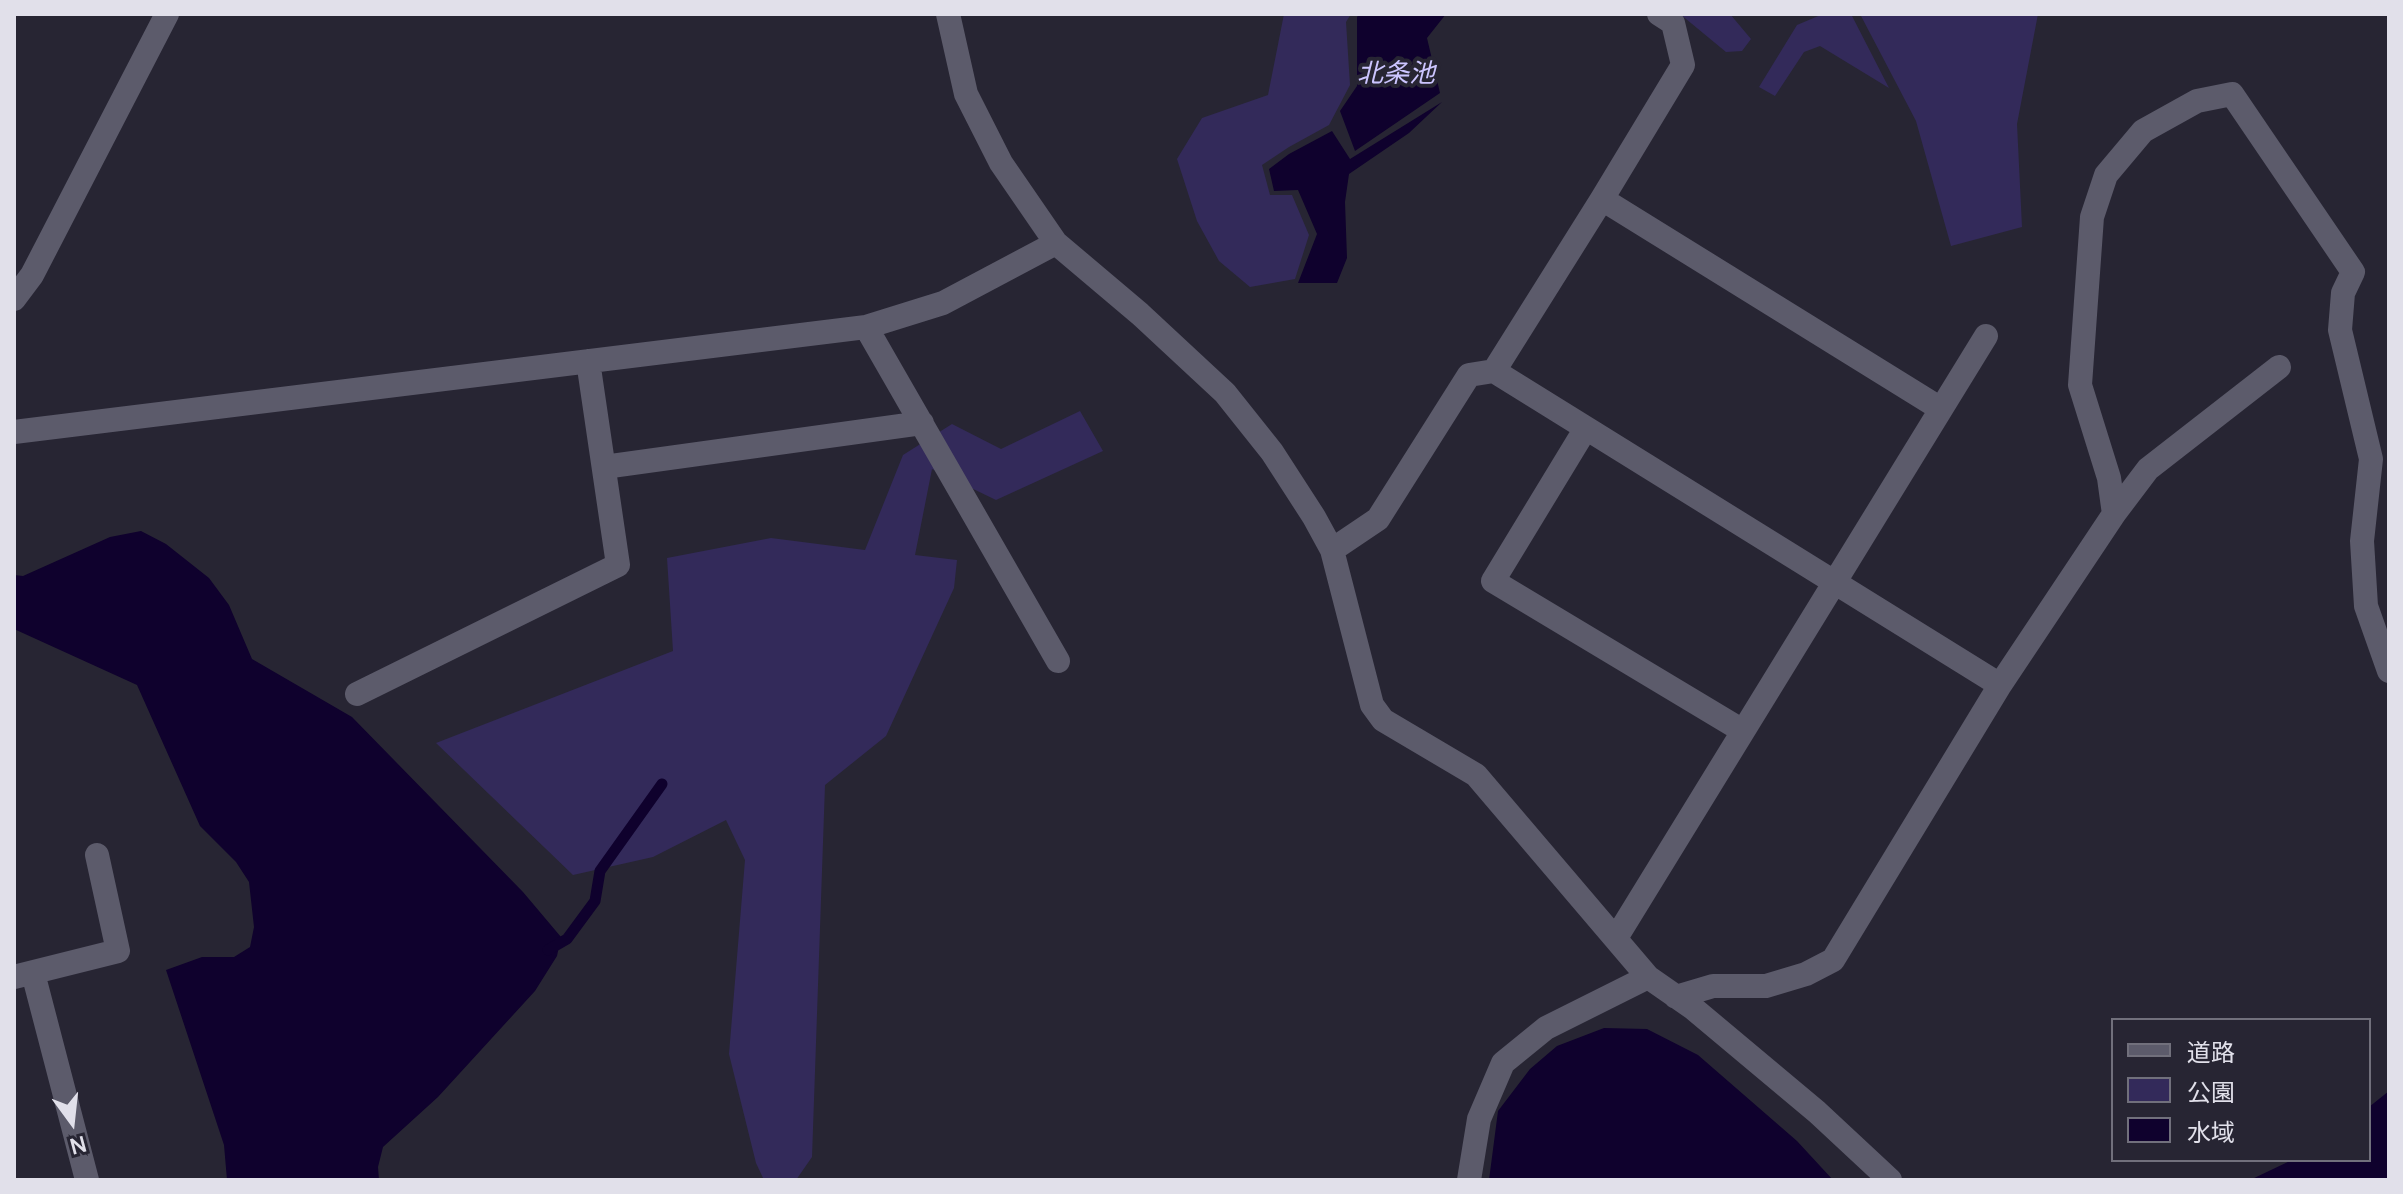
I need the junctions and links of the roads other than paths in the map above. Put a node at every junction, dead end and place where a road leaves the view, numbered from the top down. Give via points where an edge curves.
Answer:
1 (167, 14) edge
2 (948, 14) edge
3 (1659, 14) edge
4 (1602, 199) junction
5 (1056, 243) junction
6 (14, 299) edge
7 (866, 327) junction
8 (1986, 336) dead end
9 (588, 361) junction
10 (2279, 367) dead end
11 (1494, 371) junction
12 (1941, 409) junction
13 (922, 423) junction
14 (1586, 428) junction
15 (14, 432) edge
16 (604, 467) junction
17 (2114, 514) junction
18 (1332, 550) junction
19 (1835, 583) junction
20 (1058, 661) dead end
21 (2389, 671) edge
22 (2000, 685) junction
23 (357, 694) dead end
24 (1743, 731) junction
25 (97, 855) dead end
26 (1616, 938) junction
27 (24, 975) edge
28 (1648, 977) junction
29 (1676, 997) junction
30 (87, 1180) edge
31 (1469, 1180) edge
32 (1890, 1180) edge

1 - 6 street via 32,275
2 - 5 street via 966,94 1001,163
3 - 4 street via 1673,23 1683,65
4 - 11 street
4 - 12 street
5 - 7 street via 943,303
5 - 18 street via 1225,393 1272,452
7 - 9 street
7 - 13 street
8 - 12 street
9 - 15 street
9 - 16 street
10 - 17 street via 2148,469
11 - 14 street
11 - 18 street via 1469,375 1378,519
12 - 19 street
13 - 16 street
13 - 20 street
14 - 19 street
14 - 24 street via 1493,581
16 - 23 street via 618,565
17 - 21 street via 2109,478 2080,385 2092,217 2106,175 2143,131 2197,101 2232,94 2353,272 2343,293 2340,330 2371,459 2362,541 2366,606
17 - 22 street
18 - 26 street via 1372,705 1383,720 1476,775
19 - 22 street
19 - 24 street
22 - 29 street via 1833,960 1766,986 1713,986
24 - 26 street
25 - 27 street via 118,951
26 - 28 street
27 - 30 street
28 - 29 street
28 - 31 street via 1546,1028 1503,1063 1479,1119
29 - 32 street via 1817,1112

